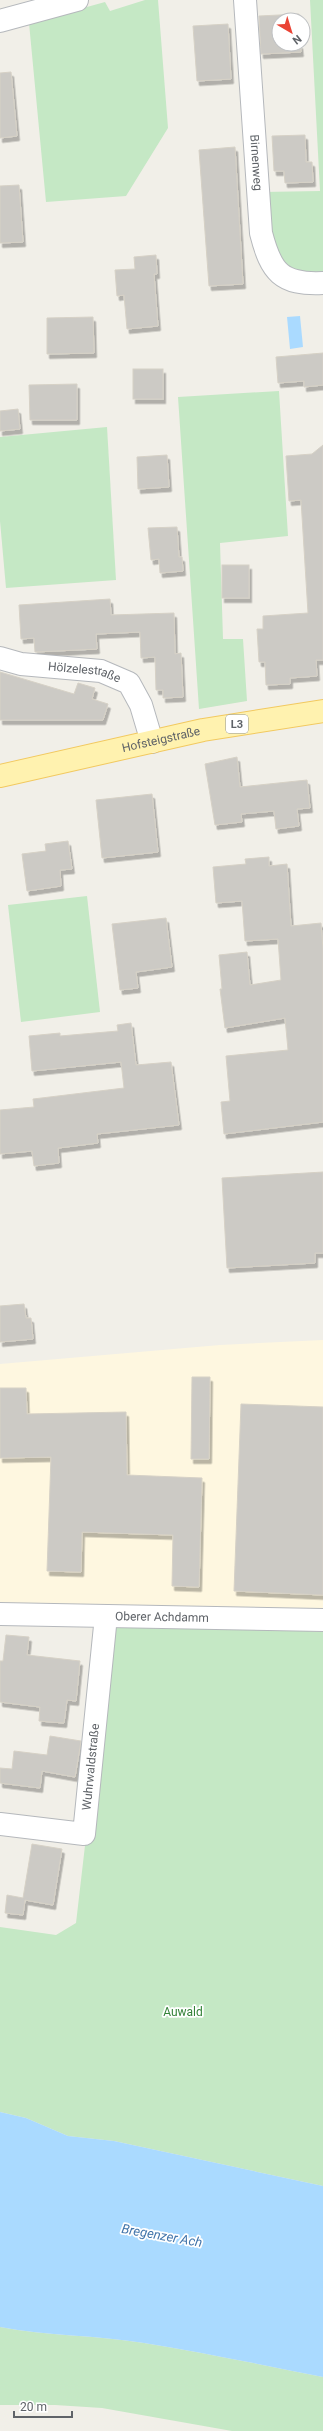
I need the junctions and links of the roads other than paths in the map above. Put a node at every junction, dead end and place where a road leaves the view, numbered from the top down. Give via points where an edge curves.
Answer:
1 (77, 0) edge
2 (245, 0) edge
3 (0, 21) edge
4 (323, 283) edge
5 (0, 658) edge
6 (323, 711) edge
7 (152, 742) junction
8 (0, 776) edge
9 (0, 1614) edge
10 (106, 1616) junction
11 (323, 1620) edge
12 (0, 1824) edge

1 - 3 street
2 - 4 street, Birnenweg via 261,233 267,258 280,276 304,284
5 - 7 street, Hölzelestraße via 21,664 102,671 129,683 141,705
6 - 7 main road, Hofsteigstraße / L3 via 203,730
7 - 8 main road, Hofsteigstraße / L3
9 - 10 street, Oberer Achdamm
10 - 11 street, Oberer Achdamm
10 - 12 street, Wuhrwaldstraße via 84,1834

